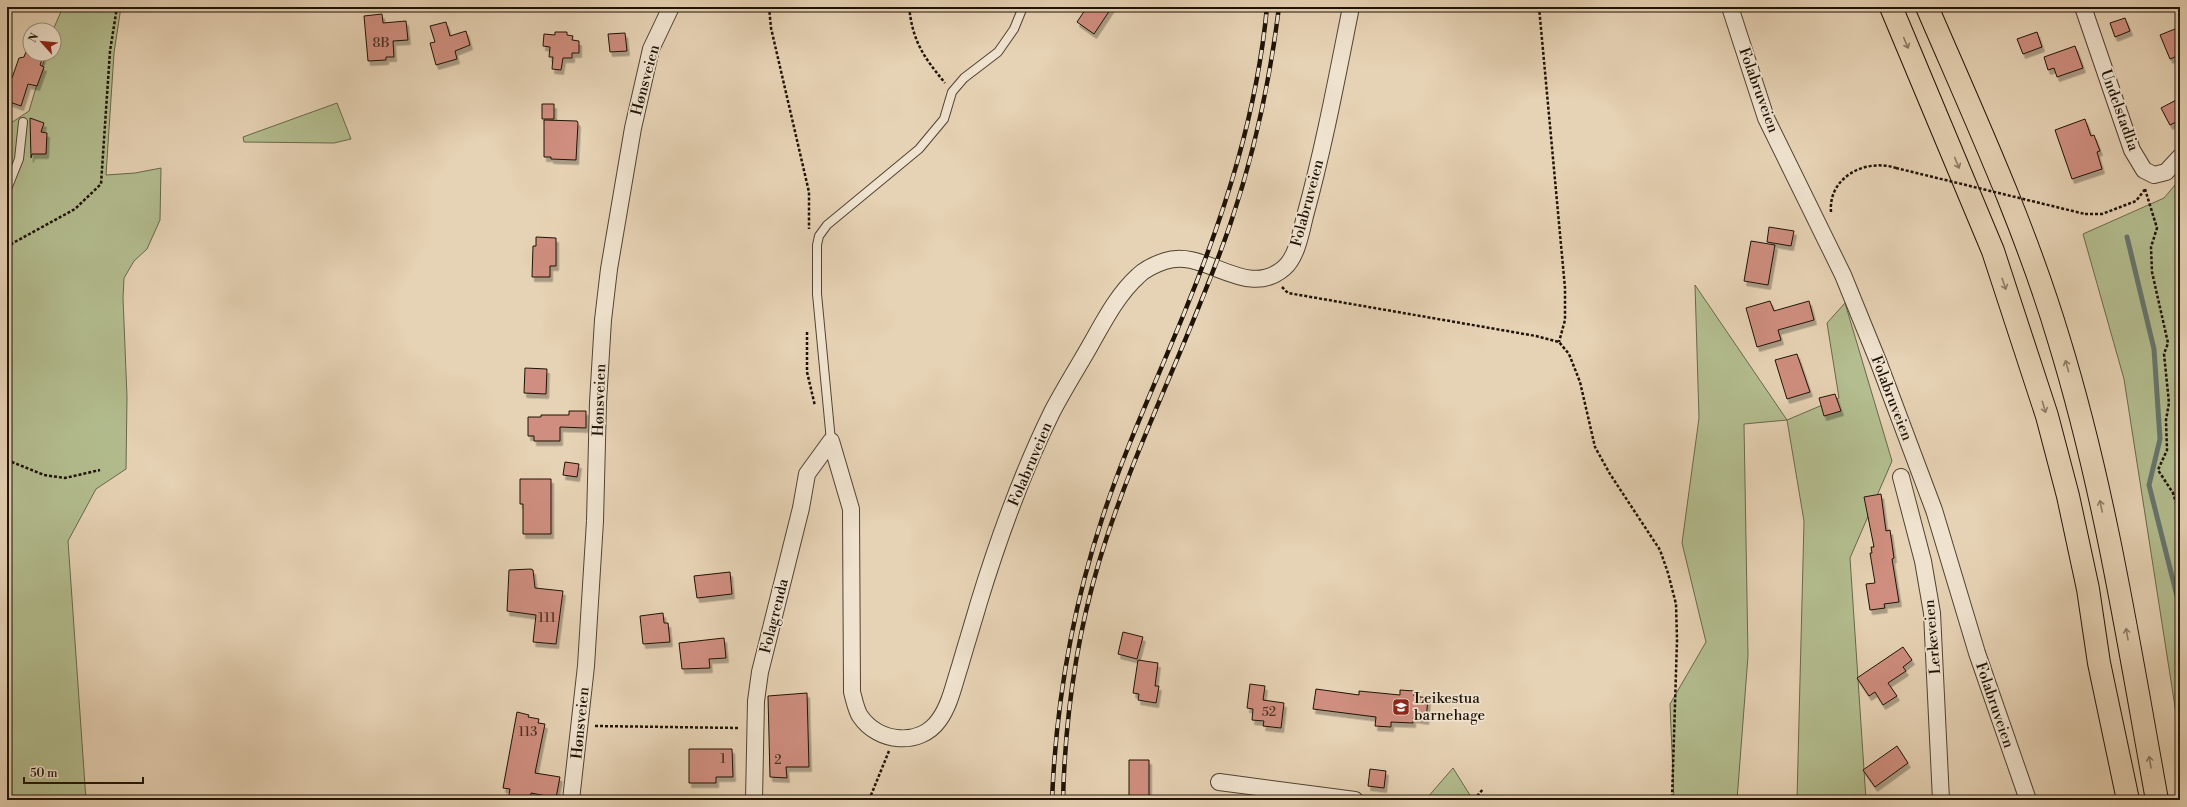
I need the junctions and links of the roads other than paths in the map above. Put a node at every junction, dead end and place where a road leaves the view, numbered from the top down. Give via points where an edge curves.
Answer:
1 (671, 7) edge
2 (1023, 7) edge
3 (1351, 7) edge
4 (1730, 7) edge
5 (1891, 7) edge
6 (1927, 7) edge
7 (2083, 7) edge
8 (23, 122) dead end
9 (2180, 157) edge
10 (7, 189) edge
11 (831, 441) junction
12 (1900, 477) dead end
13 (2099, 663) junction
14 (1219, 782) dead end
15 (571, 800) edge
16 (754, 800) edge
17 (1355, 800) edge
18 (1941, 800) edge
19 (2028, 800) edge
20 (2119, 800) edge
21 (2128, 800) edge
22 (2157, 800) edge

1 - 15 street, Hønsveien via 651,49 633,128 609,269 601,342 595,521 580,726
2 - 11 lane via 1014,29 998,52 964,78 952,92 944,119 920,149 826,225 819,236 816,245 817,294
3 - 11 street, Folabruveien via 1316,174 1298,242 1286,267 1272,276 1258,280 1192,261 1168,260 1140,273 1126,288 1053,412 1021,484 996,547 952,693 940,719 928,732 911,739 878,734 859,716 852,692 851,509
4 - 19 street, Folabruveien via 1766,118 1843,275 1884,376 1934,510 1977,653
5 -> 13 highway via 1990,244 2047,416 2088,589
22 -> 6 highway via 2098,488 2059,338 2022,233
7 - 9 street, Undelstadlia via 2132,150 2144,170 2154,175 2166,172
8 - 10 lane via 19,159
11 - 16 street, Folagrenda via 807,474 801,508 760,672 756,701
12 - 18 street, Lerkeveien via 1923,561 1932,613
13 - 20 highway
13 - 21 highway
14 - 17 street

